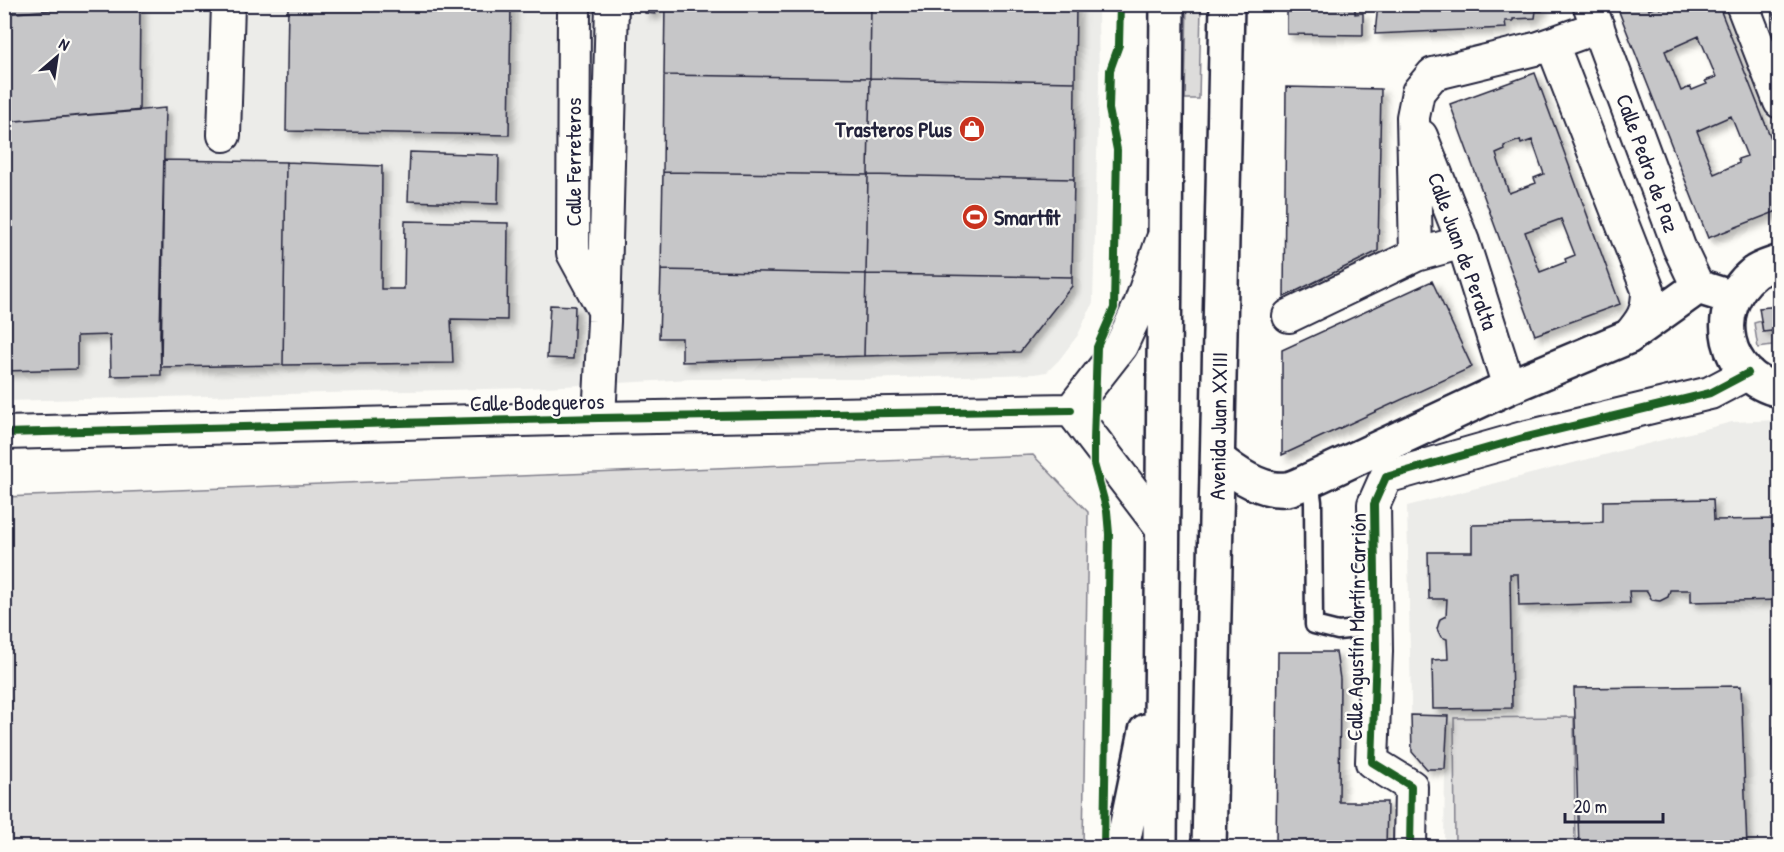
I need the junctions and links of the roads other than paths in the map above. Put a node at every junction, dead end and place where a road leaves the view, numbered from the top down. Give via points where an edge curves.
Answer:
1 (228, 4) edge
2 (573, 4) edge
3 (612, 4) edge
4 (1167, 4) edge
5 (1227, 4) edge
6 (1742, 4) edge
7 (1593, 16) edge
8 (1552, 44) junction
9 (1779, 102) edge
10 (1413, 117) junction
11 (224, 135) dead end
12 (1166, 229) junction
13 (1463, 242) junction
14 (1416, 255) junction
15 (1779, 262) edge
16 (1698, 287) junction
17 (1733, 298) junction
18 (605, 311) junction
19 (1289, 316) dead end
20 (1628, 338) junction
21 (1748, 373) junction
22 (1509, 387) junction
23 (1779, 390) edge
24 (1071, 410) junction
25 (599, 418) junction
26 (4, 433) edge
27 (1218, 459) junction
28 (1310, 480) junction
29 (1162, 529) junction
30 (1376, 627) junction
31 (1161, 662) junction
32 (1122, 848) edge
33 (1160, 848) edge
34 (1209, 848) edge
35 (1410, 848) edge

1 - 11 street
2 - 18 street, Calle Ferreteros via 573,254
3 - 18 street, Calle Ferreteros
4 - 12 main road
5 - 27 main road, Avenida Juan XXIII
6 - 9 street
7 - 8 street
7 - 16 street, Calle Pedro de Paz via 1679,248
8 - 10 street, Calle Juan de Peralta via 1433,74 1418,92
8 - 20 street, Calle Pedro de Paz via 1648,290 1644,318
10 - 13 street, Calle Juan de Peralta
10 - 14 street, Calle Juan de Peralta
12 - 24 street via 1140,305 1121,346
12 - 29 main road
13 - 14 street
13 - 22 street, Calle Juan de Peralta
14 - 19 street
15 - 17 main road via 1754,273
16 - 17 main road
16 - 20 main road
17 - 21 main road via 1726,330 1737,363
18 - 25 street, Calle Ferreteros
20 - 22 main road
21 - 23 main road via 1764,386
21 - 30 street, Calle Agustín Martín Carrión via 1710,393 1523,438 1386,477 1374,504
22 - 28 main road
24 - 25 street, Calle Bodegueros
24 - 29 street
25 - 26 street, Calle Bodegueros
27 - 28 main road via 1234,472 1267,487 1287,489
27 - 34 main road, Avenida Juan XXIII
28 - 30 lane via 1314,625 1338,631
29 - 31 main road
30 - 35 street, Calle Agustín Martín Carrión via 1372,762 1411,786
31 - 32 main road
31 - 33 main road

